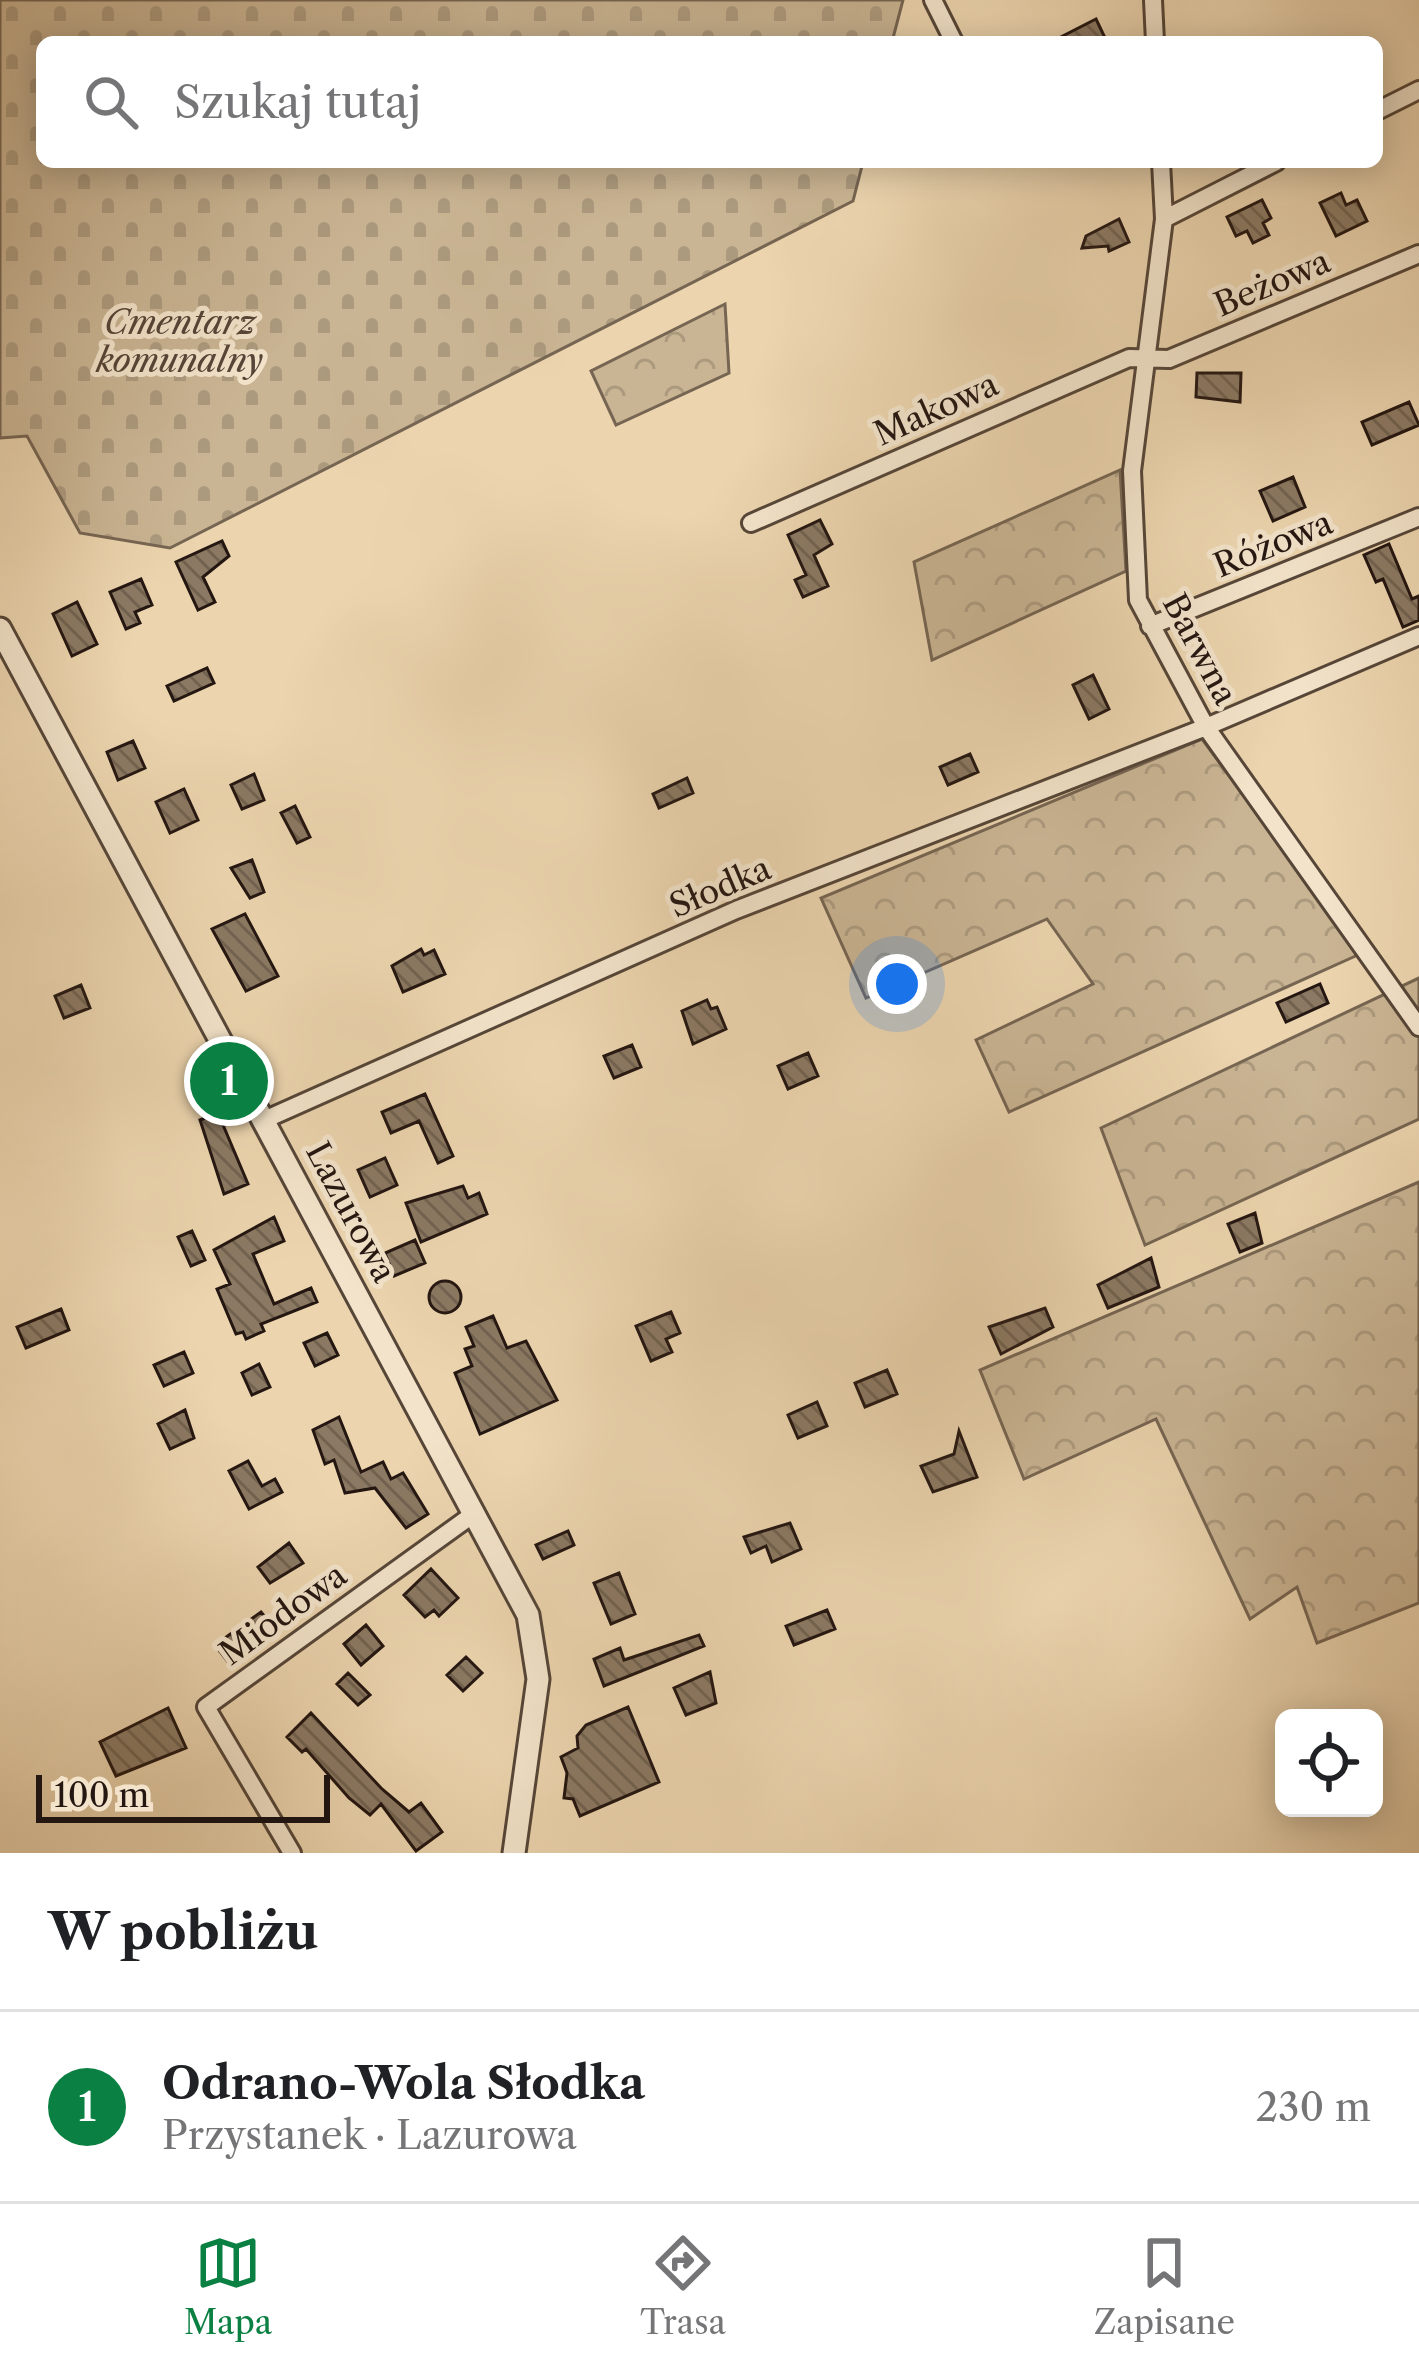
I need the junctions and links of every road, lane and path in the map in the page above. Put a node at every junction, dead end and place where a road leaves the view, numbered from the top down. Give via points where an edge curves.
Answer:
1 (934, 0) edge
2 (1153, 0) edge
3 (951, 36) edge
4 (1155, 36) edge
5 (1419, 90) edge
6 (1383, 108) edge
7 (1161, 168) edge
8 (1264, 168) edge
9 (1164, 219) junction
10 (1419, 254) edge
11 (1147, 358) junction
12 (1419, 518) edge
13 (751, 523) dead end
14 (1150, 626) junction
15 (0, 629) edge
16 (1419, 636) edge
17 (1206, 728) junction
18 (1419, 1027) edge
19 (264, 1120) junction
20 (476, 1513) junction
21 (292, 1853) edge
22 (514, 1853) edge

1 - 3 street
2 - 4 street
5 - 6 street
7 - 9 street, Barwna
8 - 9 street
9 - 11 street, Barwna
10 - 11 street, Beżowa via 1169,359
11 - 13 street, Makowa via 1130,358
11 - 14 street, Barwna via 1132,471 1138,600
12 - 14 street, Różowa
14 - 17 street, Barwna
15 - 19 street, Lazurowa
16 - 17 street, Słodka
17 - 18 street, Barwna
17 - 19 street, Słodka via 736,910
19 - 20 street, Lazurowa
20 - 21 street, Miodowa via 206,1707
20 - 22 street, Lazurowa via 528,1615 536,1648 536,1712

